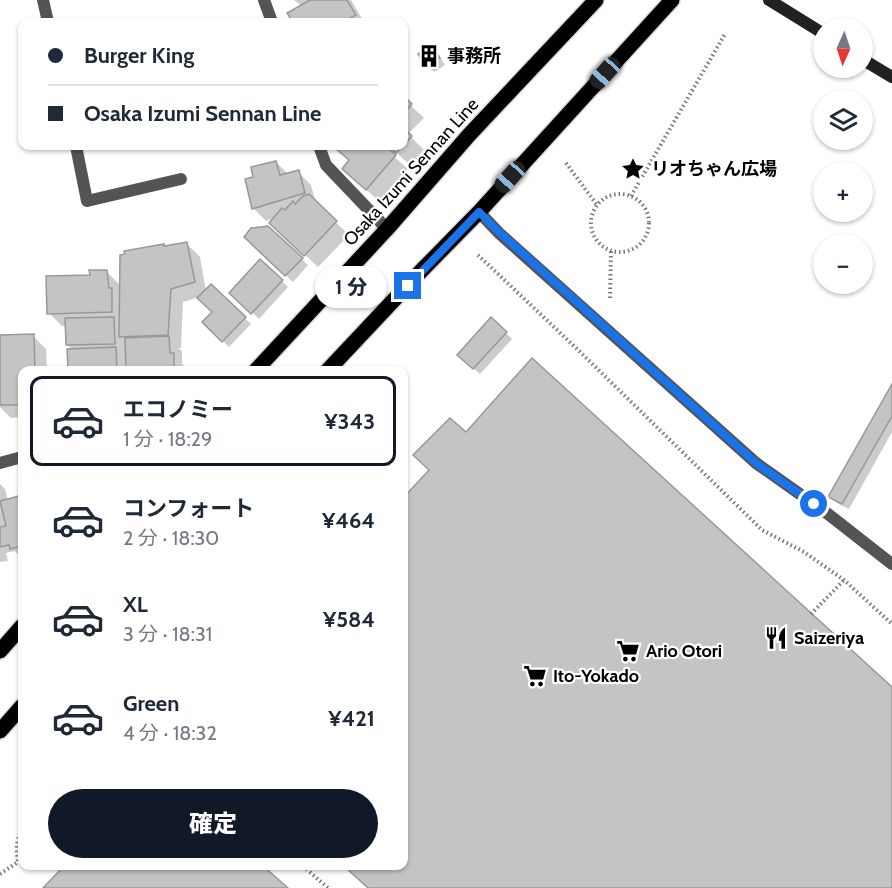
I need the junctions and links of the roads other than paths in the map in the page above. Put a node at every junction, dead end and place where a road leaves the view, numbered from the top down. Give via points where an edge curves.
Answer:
1 (43, 0) edge
2 (264, 0) edge
3 (596, 0) edge
4 (672, 0) edge
5 (769, 0) edge
6 (47, 18) edge
7 (271, 18) edge
8 (813, 27) edge
9 (873, 66) edge
10 (892, 77) edge
11 (77, 150) edge
12 (320, 150) edge
13 (181, 179) dead end
14 (479, 212) junction
15 (387, 229) junction
16 (259, 366) edge
17 (332, 366) edge
18 (18, 458) edge
19 (0, 463) edge
20 (892, 564) edge
21 (18, 631) edge
22 (0, 651) edge
23 (18, 711) edge
24 (0, 731) edge

1 - 6 street
2 - 7 street
3 - 15 main road, Osaka Izumi Sennan Line
4 - 14 main road
5 - 8 street
9 - 10 street
11 - 13 street via 87,201
12 - 15 street via 326,165
14 - 17 main road
14 - 20 street via 756,463
15 - 16 main road, Osaka Izumi Sennan Line
18 - 19 street
21 - 22 main road
23 - 24 main road

